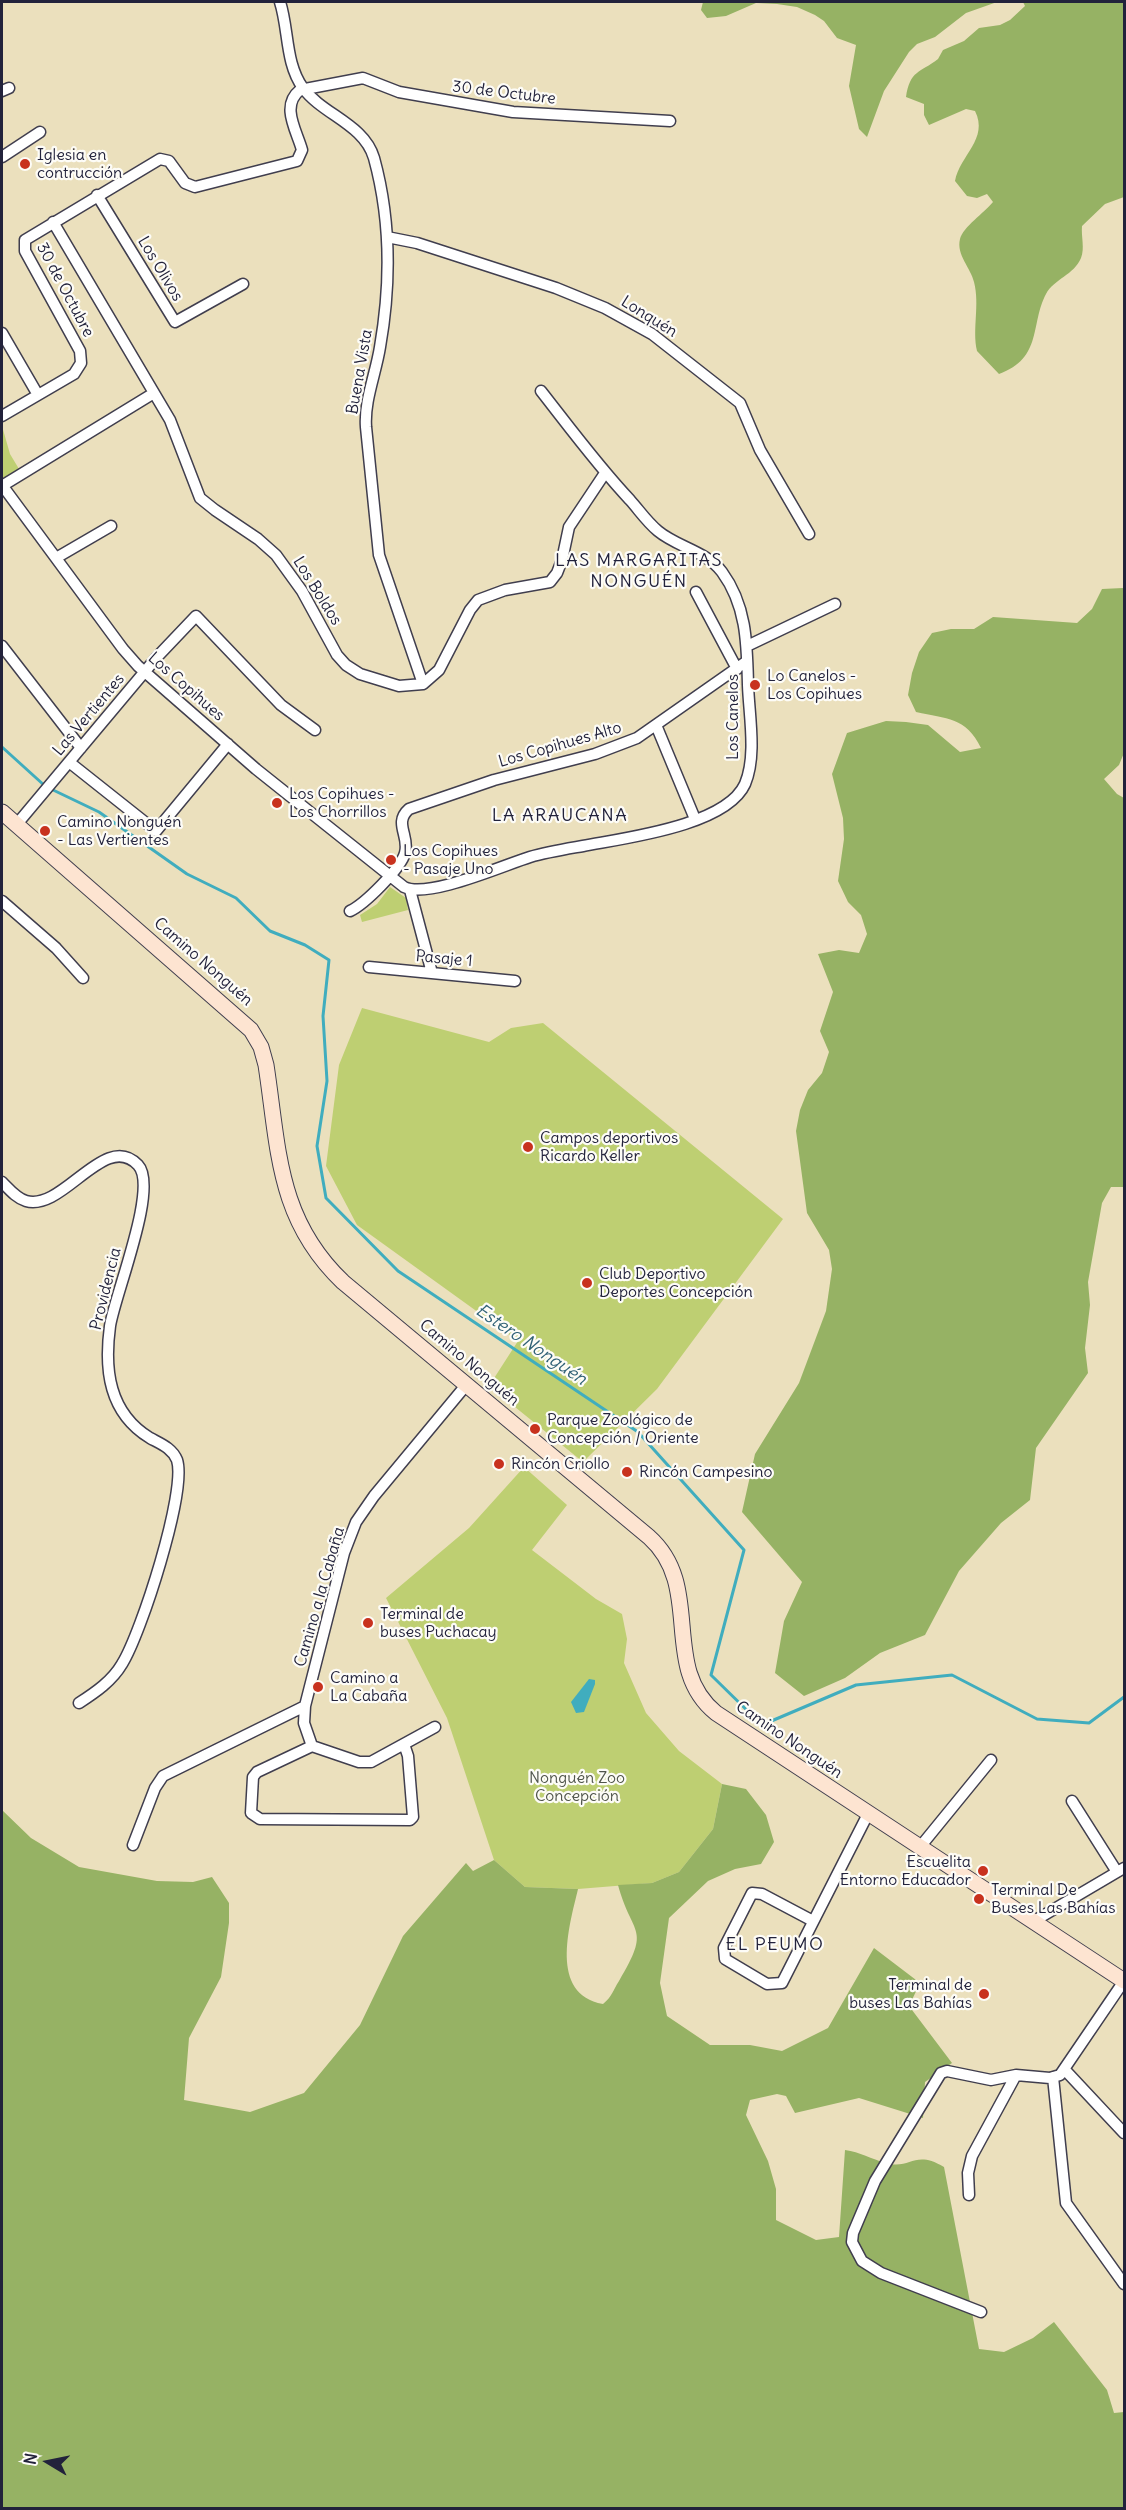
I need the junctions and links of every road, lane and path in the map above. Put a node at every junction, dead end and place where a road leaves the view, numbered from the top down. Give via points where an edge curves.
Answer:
1 (280, 2) edge
2 (304, 89) junction
3 (670, 121) dead end
4 (40, 132) dead end
5 (2, 157) edge
6 (97, 195) junction
7 (53, 222) junction
8 (387, 237) junction
9 (243, 284) dead end
10 (2, 333) edge
11 (541, 392) dead end
12 (154, 393) junction
13 (38, 395) junction
14 (2, 416) edge
15 (605, 473) junction
16 (2, 486) edge
17 (111, 526) dead end
18 (809, 534) dead end
19 (56, 558) junction
20 (696, 592) dead end
21 (835, 604) dead end
22 (2, 646) edge
23 (747, 646) junction
24 (747, 661) junction
25 (736, 669) junction
26 (145, 672) junction
27 (423, 684) junction
28 (656, 725) junction
29 (315, 730) dead end
30 (228, 744) junction
31 (81, 748) junction
32 (69, 762) junction
33 (2, 812) edge
34 (695, 819) junction
35 (17, 824) junction
36 (388, 875) junction
37 (410, 890) junction
38 (2, 901) edge
39 (350, 910) dead end
40 (369, 968) dead end
41 (432, 973) junction
42 (83, 978) dead end
43 (515, 981) dead end
44 (2, 1182) edge
45 (467, 1384) junction
46 (79, 1703) dead end
47 (305, 1706) junction
48 (435, 1727) dead end
49 (404, 1744) junction
50 (312, 1746) junction
51 (991, 1760) dead end
52 (1072, 1801) dead end
53 (868, 1814) junction
54 (133, 1845) dead end
55 (920, 1847) junction
56 (1121, 1870) edge
57 (813, 1921) junction
58 (1034, 1921) junction
59 (1124, 1981) edge
60 (1065, 2070) junction
61 (1016, 2075) junction
62 (1053, 2077) junction
63 (1125, 2133) edge
64 (969, 2195) dead end
65 (1125, 2284) edge
66 (981, 2312) dead end

1 - 2 street via 288,54
2 - 3 street, 30 de Octubre via 363,78 399,92 513,112
2 - 6 street, 30 de Octubre via 294,96 291,105 291,119 302,150 297,161 195,187 185,183 169,160 160,159
2 - 8 street, Buena Vista via 369,146
4 - 5 street
6 - 7 street, 30 de Octubre
6 - 9 street, Los Olivos via 174,321
7 - 12 street, Los Boldos
7 - 13 street, 30 de Octubre via 27,238 23,248 82,359 74,374
8 - 18 street, Lonquén via 556,288 620,315 660,340 740,403 756,442
8 - 27 street, Buena Vista via 389,279 384,327 365,421 379,555
10 - 13 street
11 - 15 street
12 - 16 street
12 - 27 street, Los Boldos via 177,436 200,498 258,539 285,565 341,661 377,681 408,687
13 - 14 street, 30 de Octubre
15 - 23 street via 657,530 721,571 737,601
15 - 27 street via 569,527 557,573 550,582 505,590 478,600 439,670
16 - 19 street, Los Copihues
17 - 19 street
19 - 26 street, Los Copihues via 123,649
20 - 25 street
21 - 23 street
22 - 31 street
23 - 24 street
24 - 25 street, Los Copihues Alto
24 - 34 street, Los Canelos via 750,753 744,786 725,806
25 - 28 street, Los Copihues Alto
26 - 29 street, Las Vertientes via 195,616 280,705
26 - 30 street, Los Copihues
26 - 31 street, Las Vertientes
28 - 34 street
28 - 36 street, Los Copihues Alto via 637,738 595,754 494,780 409,809 400,822 406,852
30 - 32 street via 156,831
30 - 36 street, Los Copihues
31 - 32 street, Las Vertientes
32 - 35 street, Las Vertientes
33 - 35 main road, Camino Nonguén
34 - 37 street, Los Canelos via 655,832 532,856 447,885
35 - 45 main road, Camino Nonguén via 251,1030 266,1065 286,1192 306,1237 343,1282
36 - 37 street
36 - 39 street, Los Copihues Alto via 368,899
37 - 41 street
38 - 42 street via 56,948
40 - 41 street, Pasaje 1
41 - 43 street, Pasaje 1
44 - 46 street, Providencia via 21,1199 38,1202 59,1193 107,1160 129,1159 144,1177 142,1208 111,1321 109,1378 126,1418 173,1452 178,1464 178,1489 148,1603 123,1662 113,1677
45 - 47 street, Camino a la Cabaña via 356,1522 344,1553
45 - 53 main road, Camino Nonguén via 665,1553 677,1580 687,1671 702,1700
47 - 50 street, Camino a la Cabaña via 304,1723
47 - 54 street via 163,1776
48 - 49 street
49 - 50 street via 365,1762
49 - 50 street via 409,1766 410,1820 255,1817 251,1813 253,1777 257,1772
51 - 55 street
52 - 56 street
53 - 55 main road, Camino Nonguén
53 - 57 street
55 - 58 main road, Camino Nonguén
56 - 58 street
57 - 57 street via 762,1894 752,1893 724,1948 725,1959 767,1984 782,1983
58 - 59 main road, Camino Nonguén
59 - 60 street
60 - 62 street
60 - 63 street
61 - 62 street
61 - 64 street via 970,2161
61 - 66 street via 991,2080 941,2073 875,2181 853,2233 855,2252 881,2273
62 - 65 street via 1066,2203

